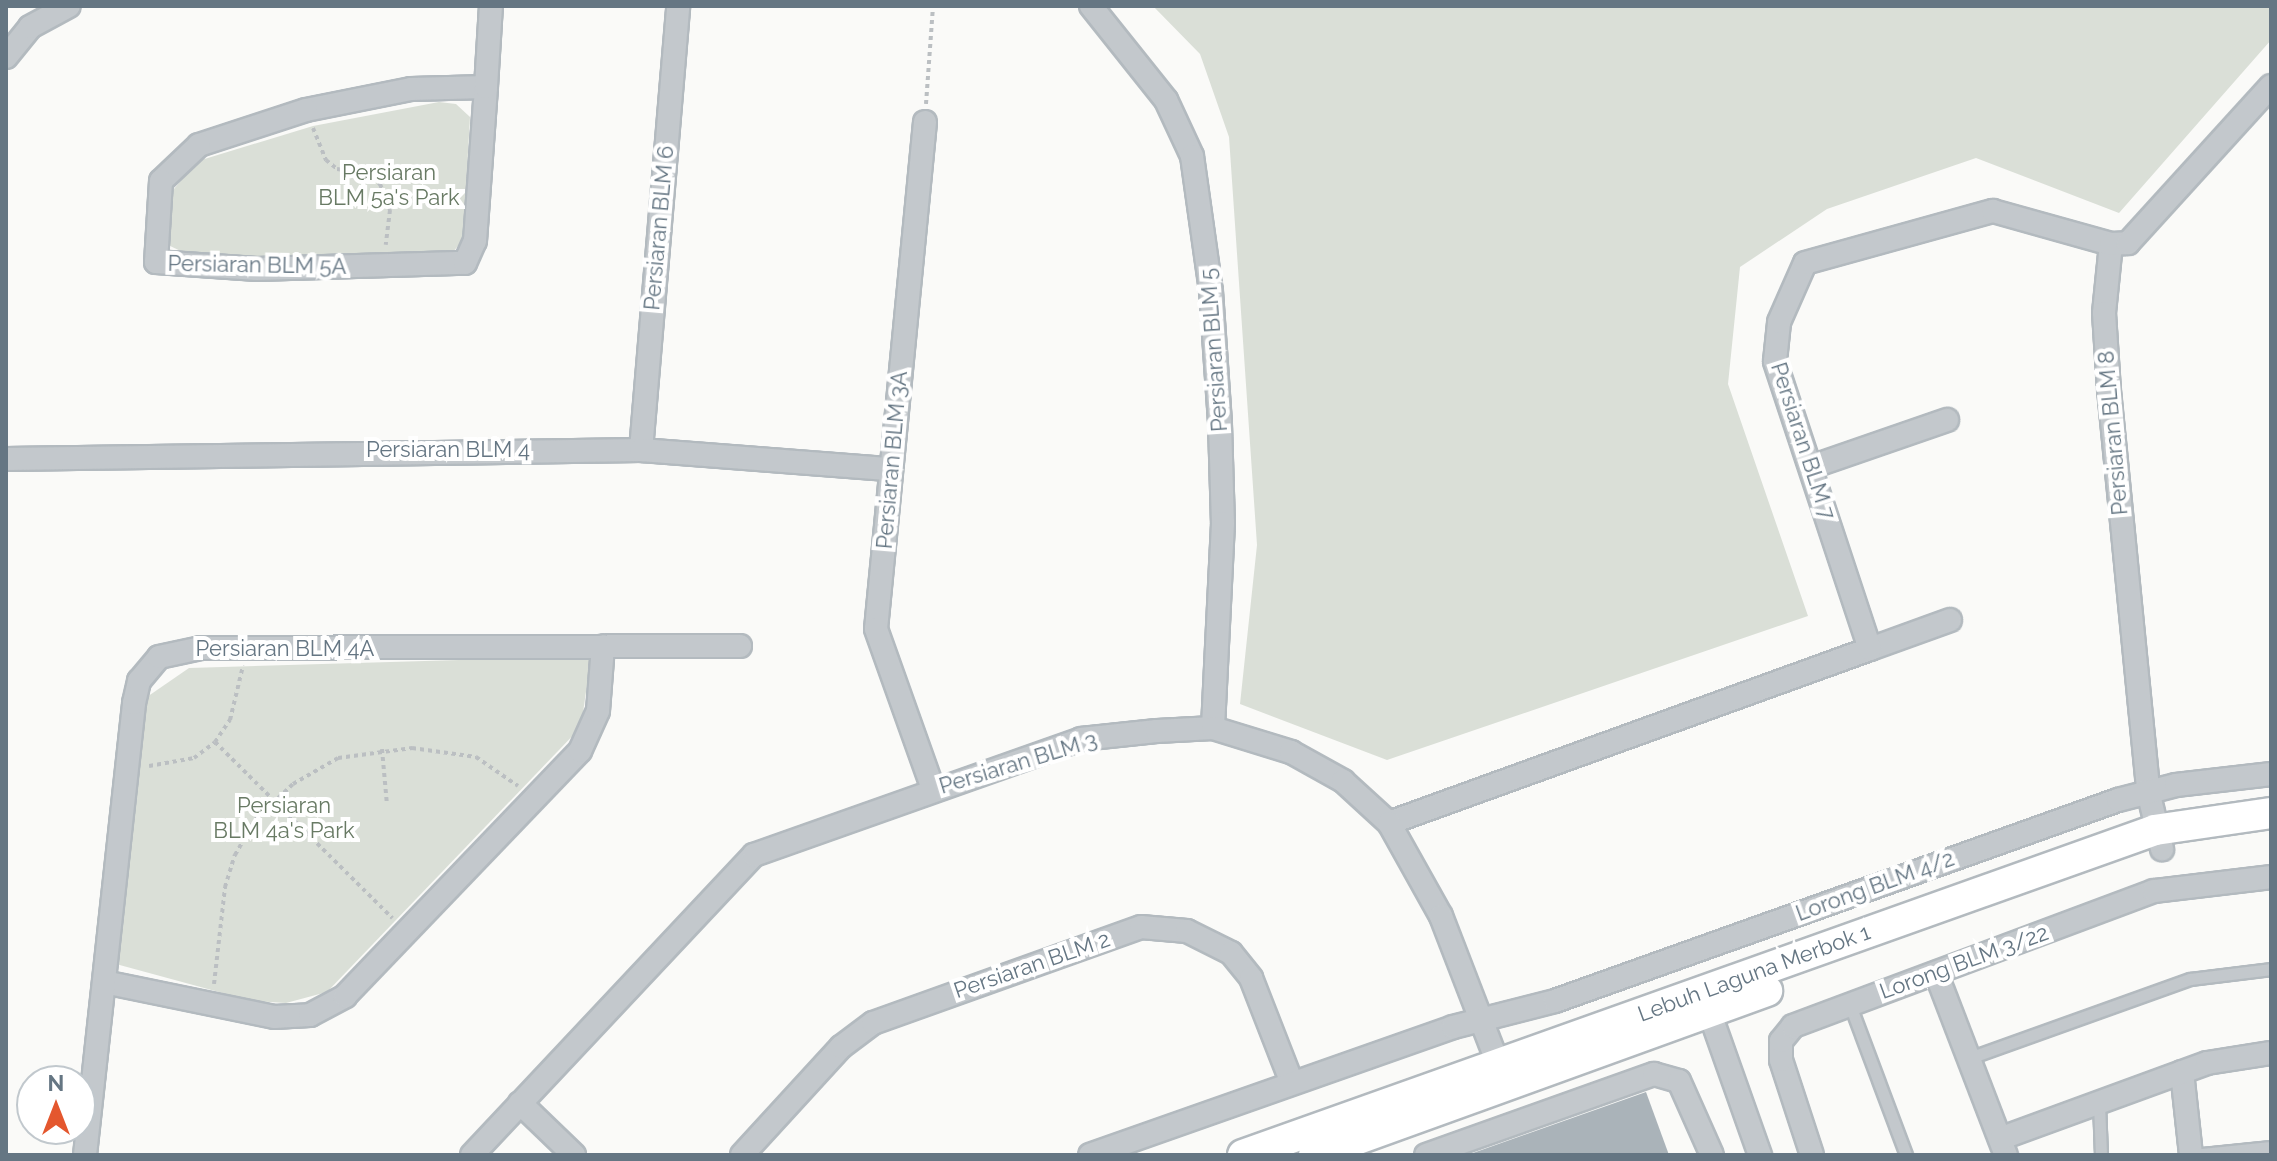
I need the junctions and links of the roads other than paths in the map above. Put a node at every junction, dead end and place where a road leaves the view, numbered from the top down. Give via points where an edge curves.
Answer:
1 (69, 6) edge
2 (491, 6) edge
3 (678, 6) edge
4 (1091, 6) edge
5 (6, 57) edge
6 (2271, 86) edge
7 (486, 87) junction
8 (925, 122) road end
9 (2111, 244) junction
10 (1947, 420) dead end
11 (641, 450) junction
12 (6, 459) edge
13 (1811, 467) junction
14 (890, 469) junction
15 (1950, 620) dead end
16 (603, 646) junction
17 (740, 646) dead end
18 (1870, 649) junction
19 (1213, 728) junction
20 (2271, 774) edge
21 (933, 789) junction
22 (2148, 791) junction
23 (2271, 813) edge
24 (1389, 823) junction
25 (2271, 834) edge
26 (2159, 839) junction
27 (2271, 877) edge
28 (2271, 969) edge
29 (1936, 973) junction
30 (104, 982) junction
31 (1706, 1002) junction
32 (1850, 1005) junction
33 (1484, 1020) junction
34 (2271, 1053) edge
35 (1972, 1057) junction
36 (2182, 1072) junction
37 (1502, 1075) junction
38 (1292, 1083) junction
39 (520, 1103) junction
40 (2099, 1103) junction
41 (2004, 1147) edge
42 (2271, 1147) edge
43 (1708, 1154) edge
44 (85, 1155) edge
45 (472, 1155) edge
46 (574, 1155) edge
47 (742, 1155) edge
48 (1090, 1155) edge
49 (1243, 1155) edge
50 (1314, 1155) edge
51 (1426, 1155) edge
52 (1760, 1155) edge
53 (1812, 1155) edge
54 (1906, 1155) edge
55 (2101, 1155) edge
56 (2192, 1155) edge

1 - 5 street via 30,27
2 - 7 street, Persiaran BLM 5A
3 - 11 street, Persiaran BLM 6
4 - 19 street, Persiaran BLM 5 via 1166,100 1182,127 1195,172 1211,291 1221,438 1223,523
6 - 9 street via 2145,230 2128,243
7 - 7 street, Persiaran BLM 5A via 471,257 456,267 257,269 156,262 158,192 167,171 217,137 306,110 427,87
8 - 14 street, Persiaran BLM 3A
9 - 13 street, Persiaran BLM 7 via 1993,211 1805,263 1779,322 1774,350
9 - 22 street, Persiaran BLM 8 via 2104,313 2109,390
10 - 13 street
11 - 12 street, Persiaran BLM 4
11 - 14 street, Persiaran BLM 4
13 - 18 street, Persiaran BLM 7
14 - 21 street, Persiaran BLM 3A via 876,629
15 - 18 street
16 - 17 street, Persiaran BLM 4A
16 - 30 street via 598,711 590,735 535,800 345,996 310,1015 274,1017
16 - 30 street, Persiaran BLM 4A via 173,650 149,666 134,703
18 - 24 street
19 - 21 street, Persiaran BLM 3 via 1081,739
19 - 24 street, Persiaran BLM 3 via 1268,743 1314,765 1358,792
20 - 22 street, Lorong BLM 4/2
21 - 39 street, Persiaran BLM 3 via 772,847 739,866
22 - 26 street, Persiaran BLM 8
22 - 33 street, Lorong BLM 4/2 via 1555,1001
23 - 26 street, Lebuh Laguna Merbok 1
24 - 33 street, Persiaran BLM 3 via 1436,905
25 - 26 street, Lebuh Laguna Merbok 1
26 - 31 street, Lebuh Laguna Merbok 1
27 - 29 street, Lorong BLM 3/22 via 2154,891
28 - 35 lane via 2190,979
29 - 32 street, Lorong BLM 3/22
29 - 35 street
30 - 44 street, Persiaran BLM 4A
31 - 37 street, Lebuh Laguna Merbok 1
31 - 52 street
32 - 53 street, Lorong BLM 3/22 via 1793,1026 1781,1041 1781,1060
32 - 54 lane
33 - 37 street, Persiaran BLM 3
33 - 38 street, Lorong BLM 4/2
34 - 36 street
35 - 41 street
36 - 40 street
36 - 56 street
37 - 49 street, Lebuh Laguna Merbok 1
37 - 50 street, Lebuh Laguna Merbok 1
38 - 47 street, Persiaran BLM 2 via 1251,978 1231,953 1187,931 1141,927 873,1023 841,1047
38 - 48 street, Lorong BLM 4/2
39 - 45 street, Persiaran BLM 3
39 - 46 street
40 - 41 street
40 - 55 lane
42 - 56 lane
43 - 51 street via 1679,1081 1654,1074

